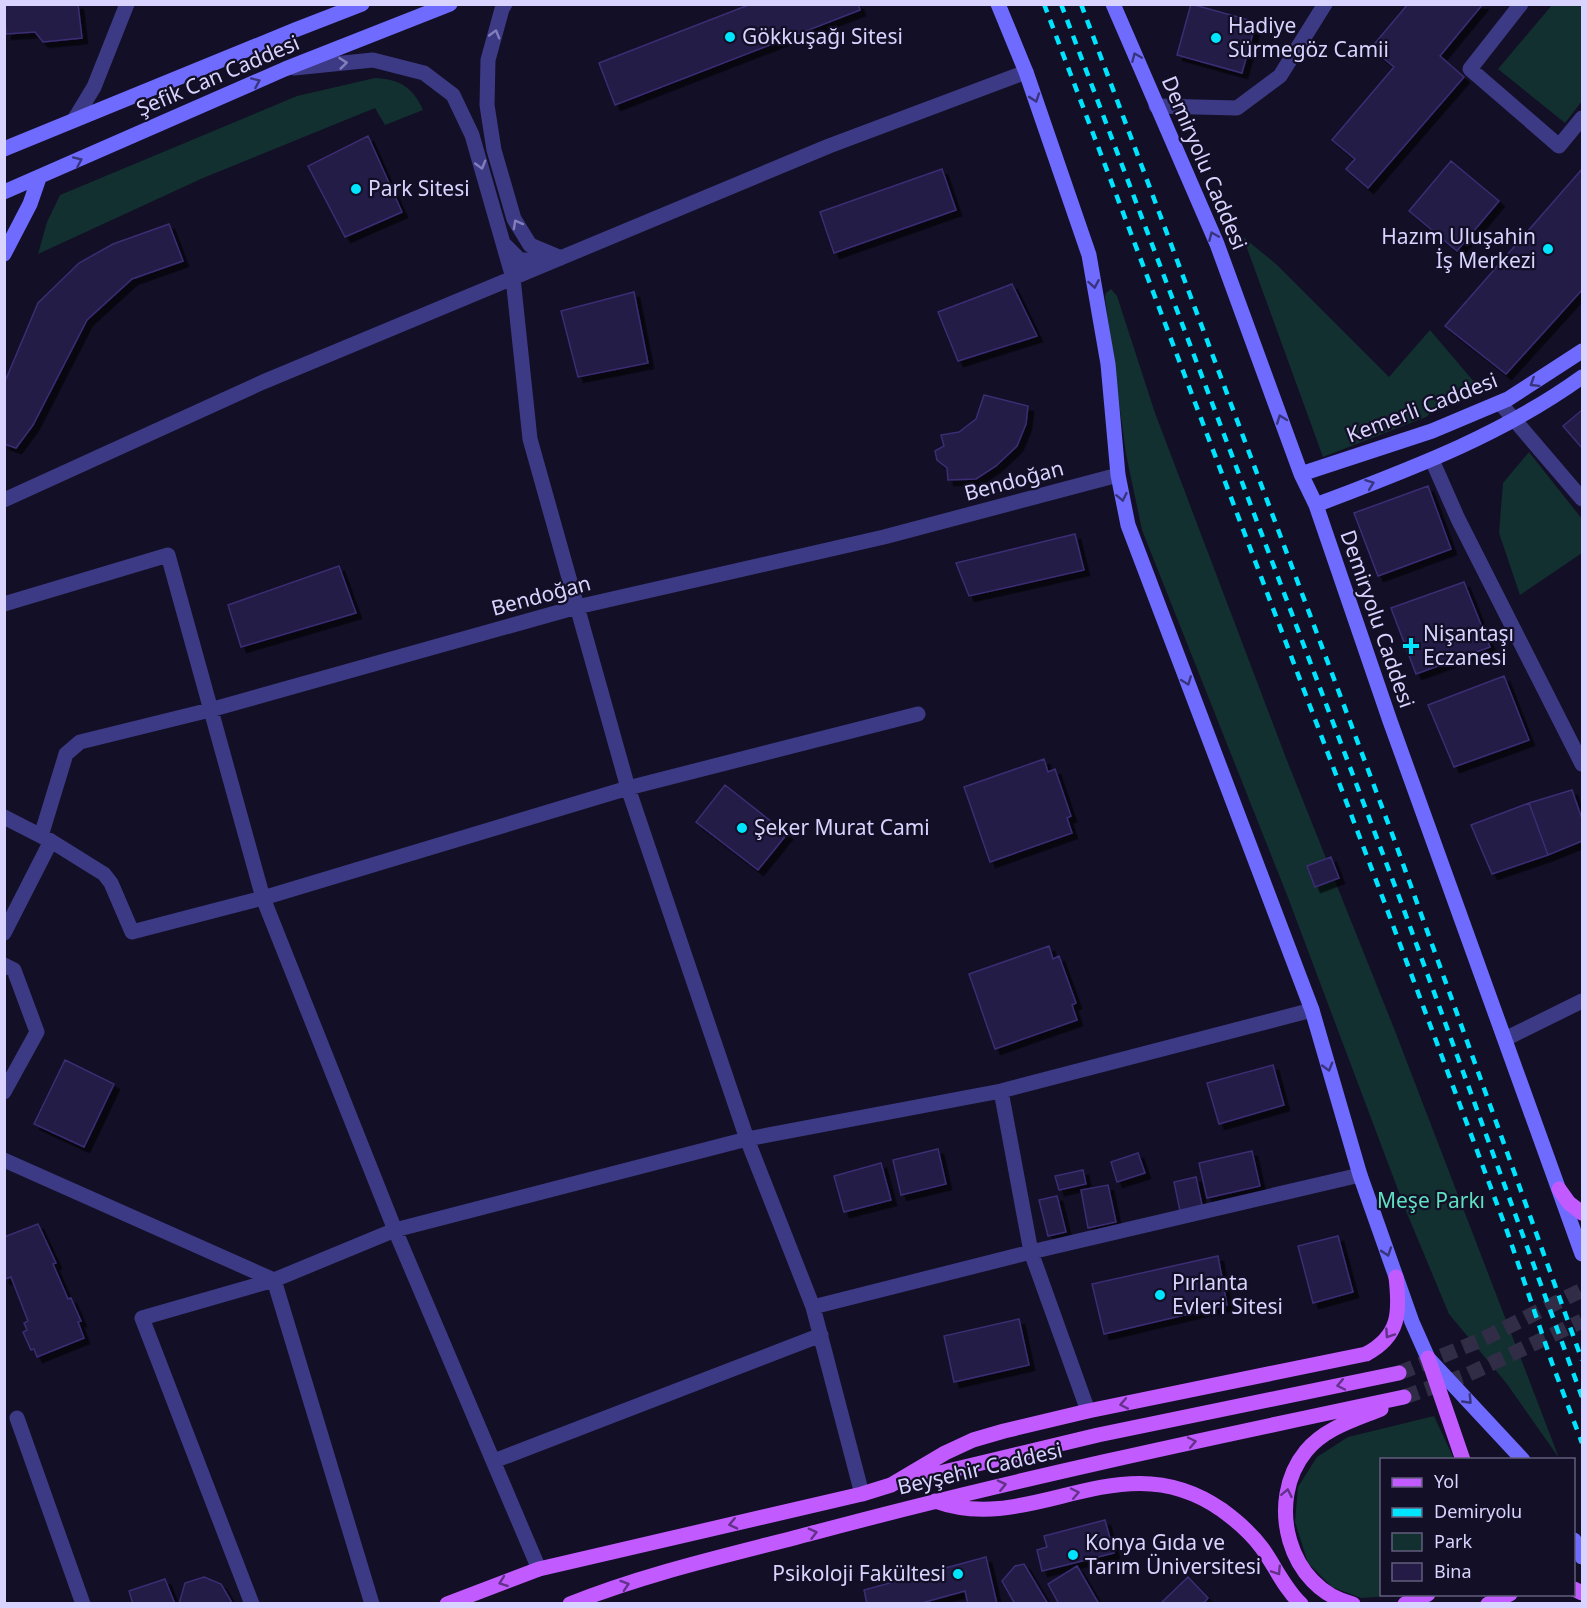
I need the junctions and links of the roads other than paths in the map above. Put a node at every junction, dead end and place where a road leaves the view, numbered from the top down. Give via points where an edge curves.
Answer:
1 (128, 4) edge
2 (339, 4) edge
3 (362, 4) edge
4 (450, 4) edge
5 (505, 4) edge
6 (998, 4) edge
7 (1113, 4) edge
8 (1325, 4) edge
9 (1521, 4) edge
10 (313, 23) junction
11 (285, 69) junction
12 (1026, 72) junction
13 (1156, 106) junction
14 (1582, 118) edge
15 (74, 120) junction
16 (4, 149) edge
17 (39, 178) junction
18 (4, 192) edge
19 (502, 242) junction
20 (4, 254) edge
21 (561, 258) junction
22 (513, 278) junction
23 (1582, 351) edge
24 (1582, 376) edge
25 (1500, 403) junction
26 (1515, 421) junction
27 (1432, 460) junction
28 (1301, 474) junction
29 (1118, 475) junction
30 (1582, 499) edge
31 (4, 500) edge
32 (1316, 505) junction
33 (4, 604) edge
34 (577, 607) junction
35 (210, 710) junction
36 (918, 714) dead end
37 (1582, 764) edge
38 (628, 788) junction
39 (4, 818) edge
40 (46, 839) junction
41 (263, 898) junction
42 (4, 933) edge
43 (4, 965) edge
44 (1582, 1001) edge
45 (1312, 1011) junction
46 (1505, 1039) junction
47 (1001, 1091) junction
48 (4, 1092) edge
49 (747, 1138) junction
50 (4, 1160) edge
51 (1360, 1174) junction
52 (1558, 1190) junction
53 (1582, 1213) edge
54 (394, 1230) junction
55 (1031, 1252) junction
56 (1582, 1254) edge
57 (1396, 1277) junction
58 (274, 1280) junction
59 (813, 1307) junction
60 (821, 1335) junction
61 (1428, 1358) junction
62 (1399, 1373) tunnel mouth
63 (1088, 1411) junction
64 (17, 1418) dead end
65 (1462, 1458) edge
66 (1521, 1458) edge
67 (494, 1461) junction
68 (891, 1485) junction
69 (862, 1494) junction
70 (935, 1501) junction
71 (1575, 1542) edge
72 (1582, 1557) edge
73 (539, 1569) junction
74 (1423, 1596) edge
75 (1506, 1596) edge
76 (83, 1604) edge
77 (252, 1604) edge
78 (372, 1604) edge
79 (447, 1604) edge
80 (570, 1604) edge
81 (1301, 1604) edge
82 (1353, 1604) edge
83 (1405, 1604) edge
84 (1488, 1604) edge

1 - 15 street via 94,87
2 - 10 main road
3 - 10 main road, Şefik Can Caddesi
4 - 11 main road, Şefik Can Caddesi
21 -> 5 street via 530,245 514,219 494,150 487,105 488,60
6 - 12 main road
13 -> 7 main road, Demiryolu Caddesi
8 - 13 street via 1280,76 1237,108
9 - 14 street via 1470,69 1559,146
10 - 15 main road, Şefik Can Caddesi
17 -> 11 main road, Şefik Can Caddesi
11 -> 19 street via 373,60 424,73 453,95 472,135
12 - 21 street via 830,146
12 -> 29 main road via 1089,255 1108,364
28 -> 13 main road, Demiryolu Caddesi via 1217,243
15 - 16 main road, Şefik Can Caddesi
17 - 18 main road, Şefik Can Caddesi
17 - 20 main road
19 - 21 street via 520,260
19 - 22 street
21 - 22 street
22 - 31 street via 263,382
22 - 34 street via 530,439
23 -> 25 main road, Kemerli Caddesi
24 - 26 main road
25 - 26 street
25 - 28 main road, Kemerli Caddesi via 1432,431
26 - 27 main road
26 - 30 street
32 -> 27 main road
27 - 37 street
28 - 32 main road, Demiryolu Caddesi
29 - 34 street, Bendoğan via 884,537
29 -> 45 main road via 1128,525
32 - 46 main road, Demiryolu Caddesi
33 - 35 street via 168,555
34 - 35 street, Bendoğan
34 - 38 street
35 - 40 street, Bendoğan via 80,742 66,754
35 - 41 street
36 - 38 street
38 - 41 street
38 - 49 street
39 - 40 street
40 - 41 street via 104,874 132,932
40 - 42 street, Bendoğan
41 - 54 street
43 - 48 street via 14,969 36,1032
44 - 46 street
45 - 47 street
45 -> 51 main road
46 - 52 main road, Demiryolu Caddesi
47 - 49 street
47 - 55 street
49 - 54 street
49 - 59 street
50 - 58 street
51 - 55 street
51 -> 57 main road
52 - 53 main road
52 - 56 main road, Demiryolu Caddesi
54 - 58 street
54 - 67 street
55 - 59 street
55 - 63 street
57 - 61 main road
57 -> 63 main road via 1395,1325 1388,1338 1366,1354
58 - 77 street via 142,1318
58 - 78 street
59 - 60 street
60 - 67 street
60 - 69 street
61 - 65 main road
61 -> 66 main road
62 -> 68 main road, Beyşehir Caddesi via 1098,1435
63 - 68 main road via 973,1440
64 - 76 street
67 - 73 street
68 - 69 main road
69 -> 73 main road
80 -> 70 main road, Beyşehir Caddesi via 660,1574
70 -> 81 main road via 953,1508 997,1509 1124,1483 1171,1486 1220,1509 1243,1527
70 - 82 main road, Beyşehir Caddesi via 1404,1397 1320,1437 1300,1461 1287,1489 1286,1529 1301,1567 1331,1594
71 - 72 main road
73 -> 79 main road
74 - 83 main road
75 - 84 main road

